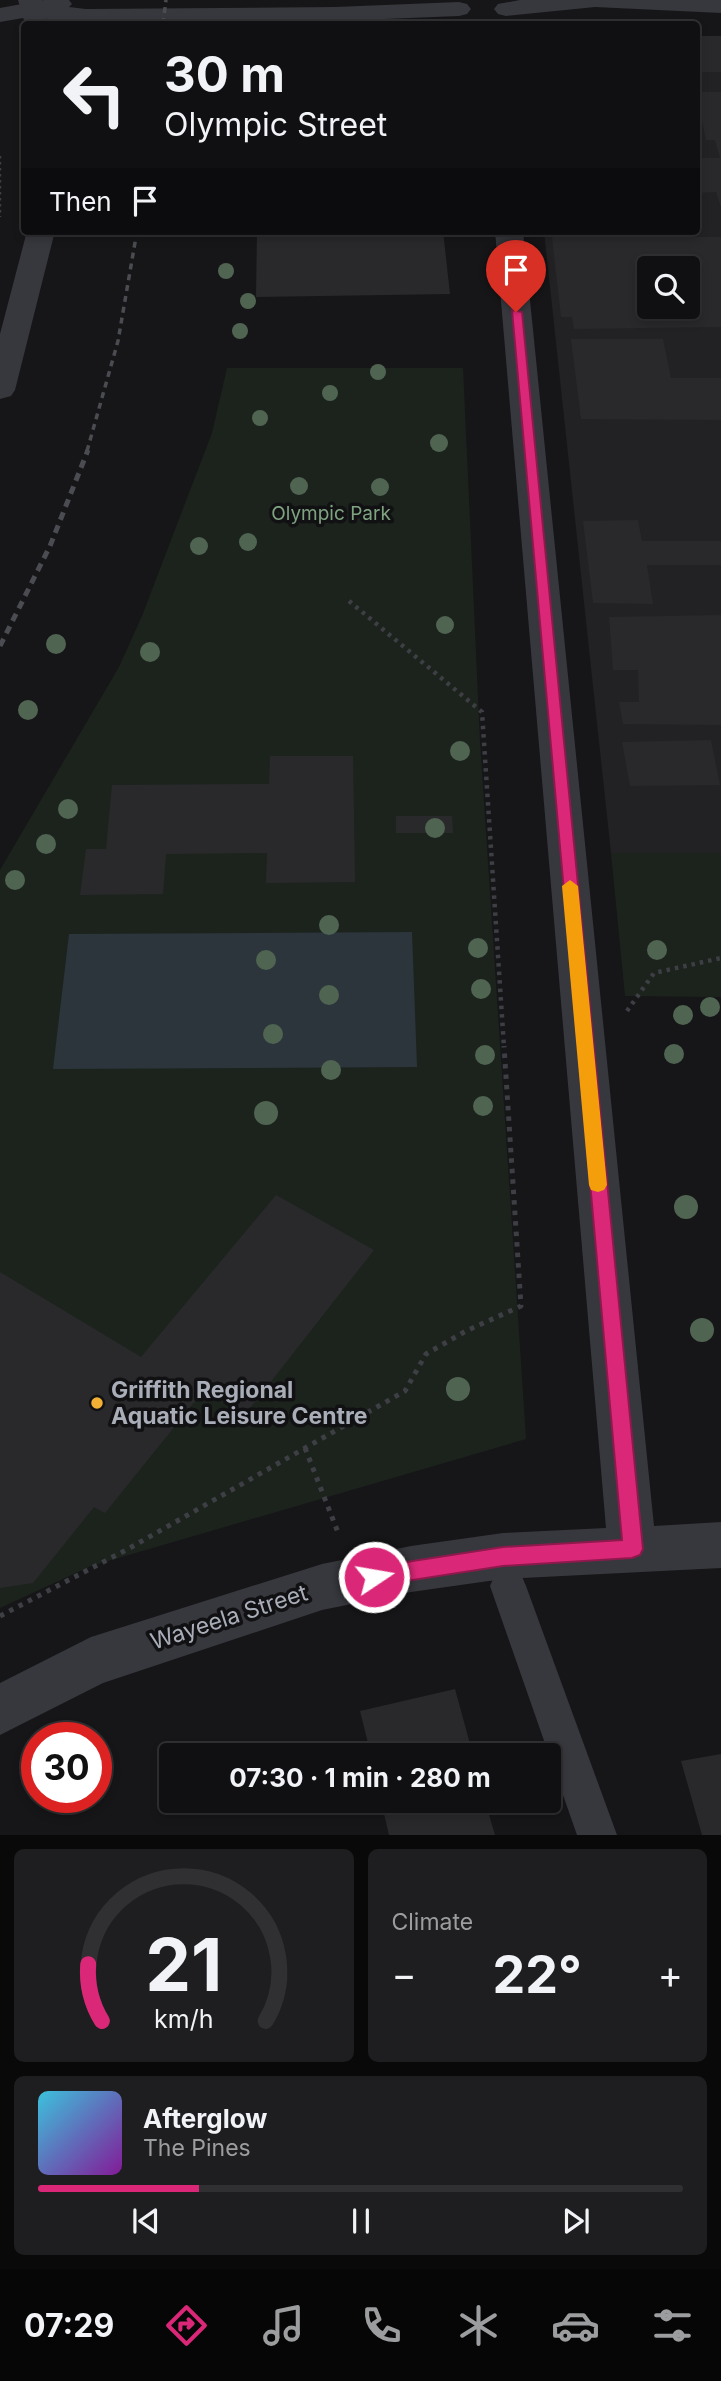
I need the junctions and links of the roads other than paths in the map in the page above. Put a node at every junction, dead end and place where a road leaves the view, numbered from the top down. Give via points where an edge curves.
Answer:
1 (75, 0) edge
2 (589, 1) edge
3 (721, 6) edge
4 (462, 11) edge
5 (506, 11) edge
6 (34, 12) edge
7 (0, 15) edge
8 (40, 235) edge
9 (509, 235) edge
10 (0, 390) edge
11 (721, 1545) edge
12 (632, 1549) junction
13 (508, 1586) dead end
14 (0, 1710) edge
15 (597, 1835) edge

1 - 6 street
2 - 3 street
2 - 5 street
4 - 5 street
4 - 6 street via 86,16
6 - 7 street
8 - 10 street
9 - 12 street
11 - 12 street, Wayeela Street
12 - 14 street, Wayeela Street via 503,1556 322,1587 91,1662
13 - 15 lane

